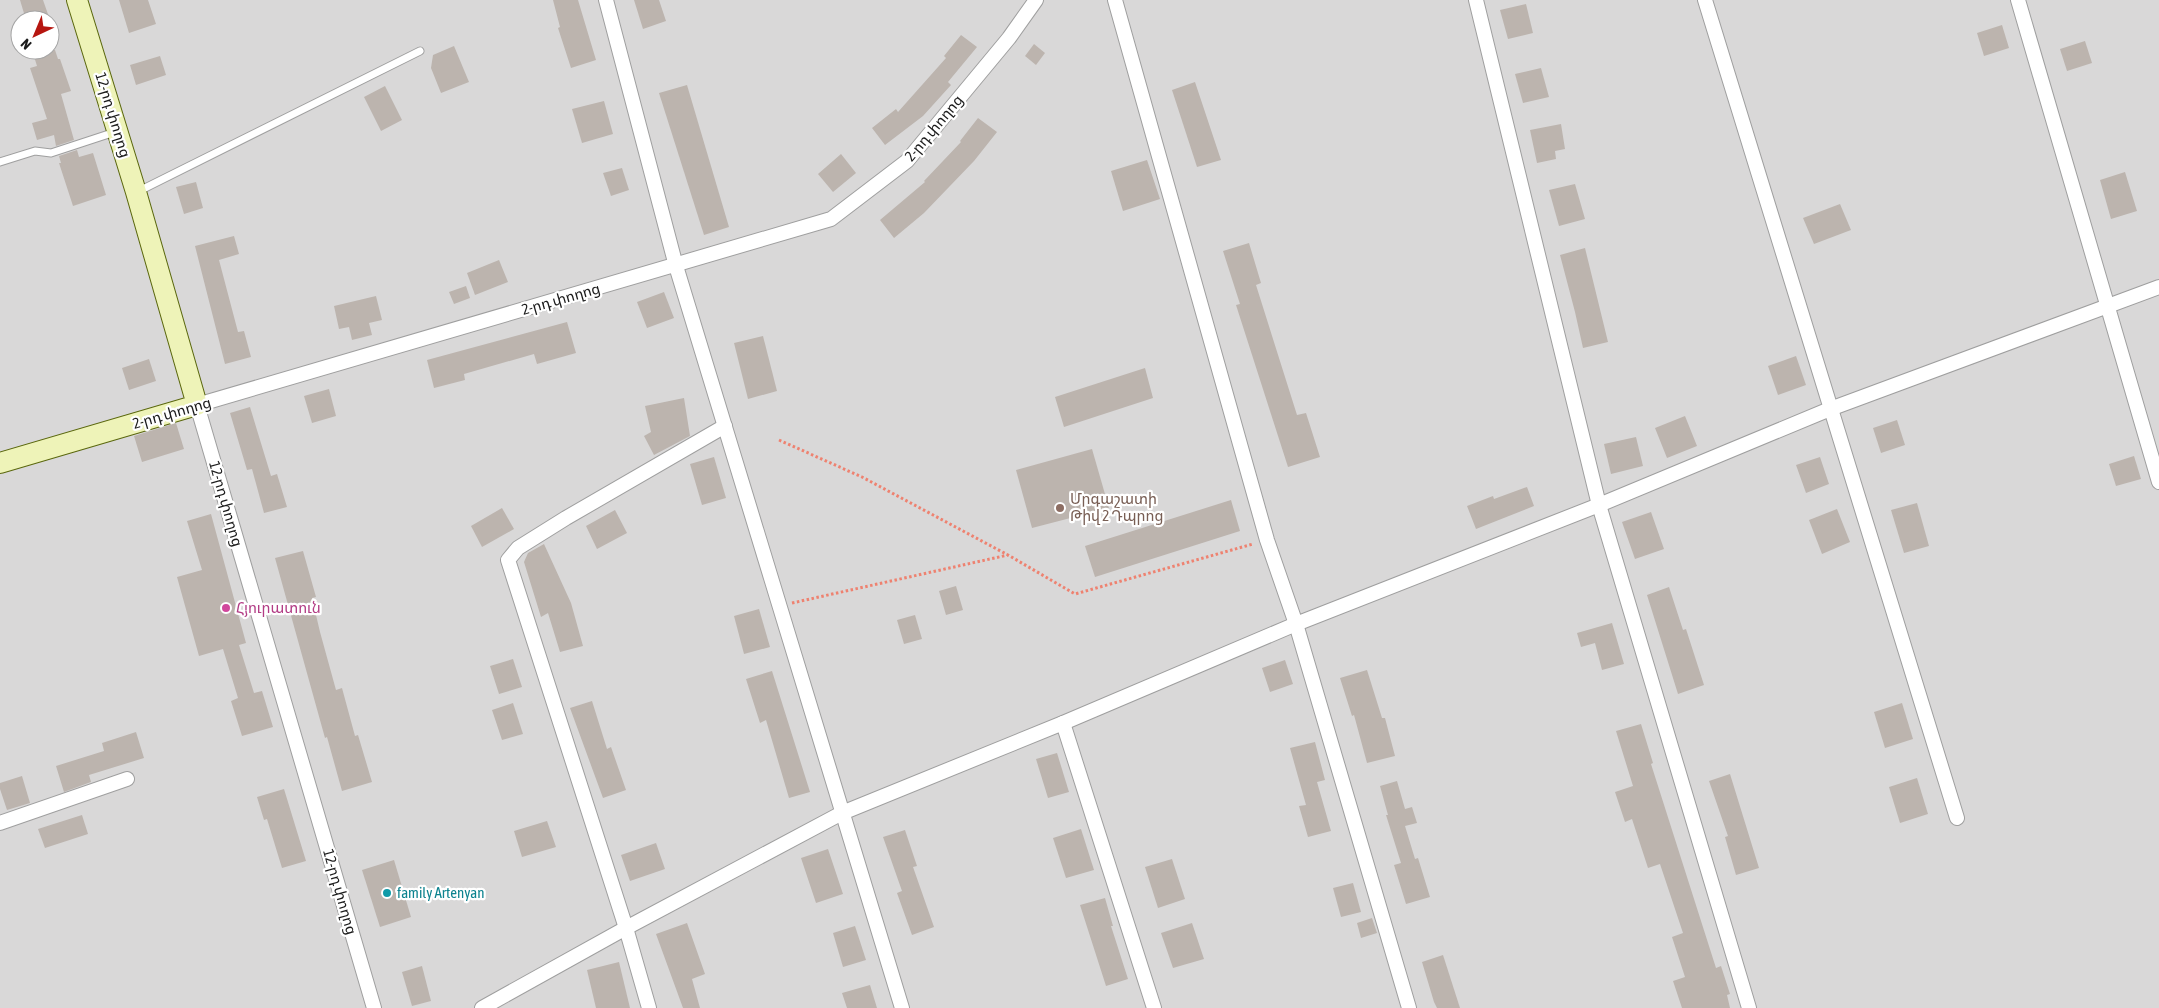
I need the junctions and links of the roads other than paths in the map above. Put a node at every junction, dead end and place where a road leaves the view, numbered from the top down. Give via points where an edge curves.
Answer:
1 (77, 0) edge
2 (606, 0) edge
3 (1036, 0) edge
4 (1115, 0) edge
5 (1476, 0) edge
6 (1705, 0) edge
7 (2018, 0) edge
8 (420, 51) dead end
9 (118, 131) junction
10 (0, 162) edge
11 (136, 192) junction
12 (676, 266) junction
13 (2159, 287) edge
14 (2109, 306) junction
15 (197, 405) junction
16 (1830, 409) junction
17 (725, 426) junction
18 (0, 463) edge
19 (2159, 482) edge
20 (1599, 505) junction
21 (1296, 624) junction
22 (1063, 723) junction
23 (127, 780) dead end
24 (842, 813) junction
25 (1957, 818) dead end
26 (0, 824) edge
27 (626, 928) junction
28 (374, 1008) edge
29 (482, 1008) edge
30 (649, 1008) edge
31 (902, 1008) edge
32 (1154, 1008) edge
33 (1409, 1008) edge
34 (1749, 1008) edge

1 - 9 street, 12-րդ փողոց
2 - 12 street
3 - 12 street, 2-րդ փողոց via 1009,38 907,161 831,219
4 - 21 street via 1267,540
5 - 20 street
6 - 16 street
7 - 14 street
8 - 11 lane
9 - 10 lane via 51,153 35,151
9 - 11 street, 12-րդ փողոց
11 - 15 street, 12-րդ փողոց
12 - 15 street, 2-րդ փողոց
12 - 17 street
13 - 14 street
14 - 16 street
14 - 19 street
15 - 18 street, 2-րդ փողոց
15 - 28 street, 12-րդ փողոց
16 - 20 street
16 - 25 street
17 - 24 street
17 - 27 street via 566,518 518,548 508,560
20 - 21 street
20 - 34 street
21 - 22 street
21 - 33 street
22 - 24 street
22 - 32 street
23 - 26 street
24 - 27 street
24 - 31 street
27 - 29 street
27 - 30 street

